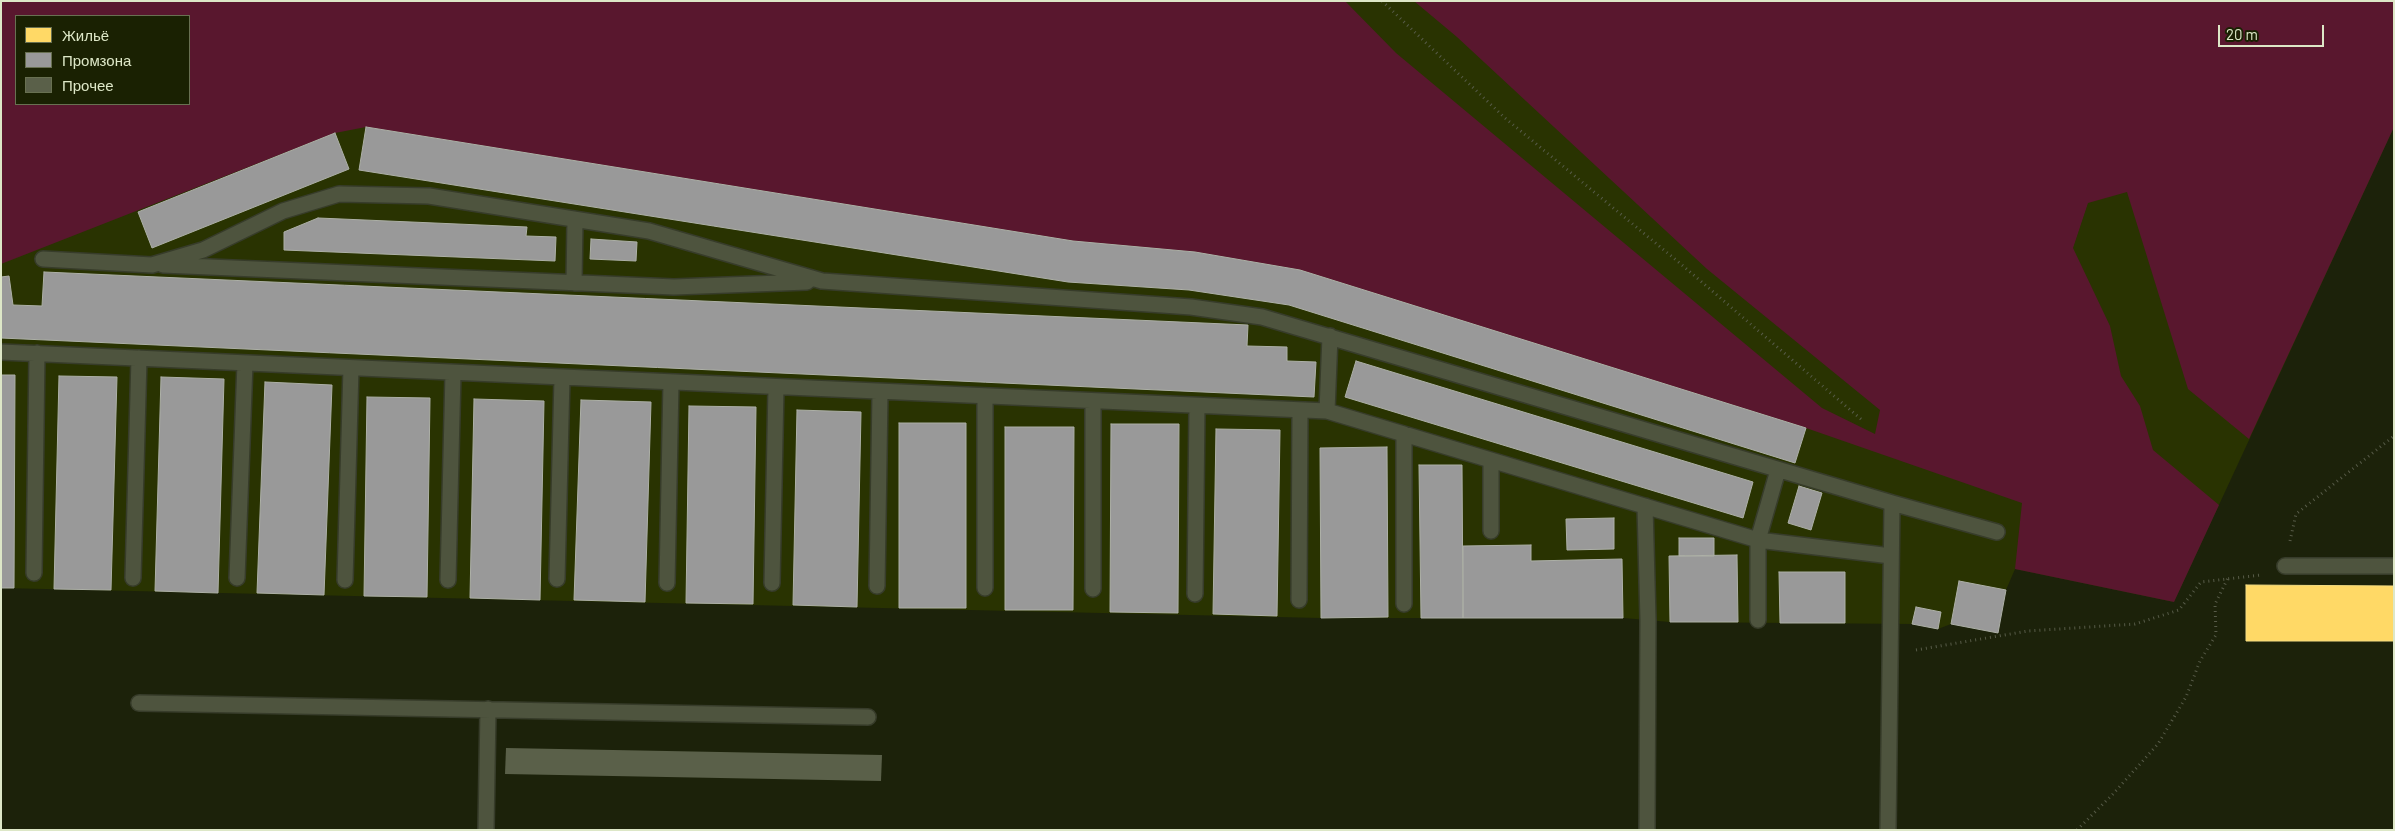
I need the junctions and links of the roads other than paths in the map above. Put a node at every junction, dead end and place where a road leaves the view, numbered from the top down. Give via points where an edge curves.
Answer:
1 (574, 220) junction
2 (43, 260) dead end
3 (152, 265) junction
4 (822, 281) junction
5 (574, 283) junction
6 (1330, 336) junction
7 (1, 352) edge
8 (37, 354) junction
9 (139, 358) junction
10 (244, 363) junction
11 (351, 368) junction
12 (453, 373) junction
13 (562, 378) junction
14 (671, 382) junction
15 (776, 387) junction
16 (880, 392) junction
17 (985, 397) junction
18 (1093, 401) junction
19 (1197, 406) junction
20 (1300, 410) junction
21 (1327, 411) junction
22 (1404, 434) junction
23 (1491, 461) junction
24 (1778, 470) junction
25 (1892, 503) junction
26 (1645, 506) junction
27 (1491, 530) dead end
28 (1997, 532) dead end
29 (1758, 540) junction
30 (1891, 556) junction
31 (2285, 566) road end
32 (2394, 566) edge
33 (34, 574) dead end
34 (133, 578) dead end
35 (238, 578) dead end
36 (557, 579) dead end
37 (345, 580) dead end
38 (448, 580) dead end
39 (667, 583) dead end
40 (772, 583) dead end
41 (877, 586) dead end
42 (985, 588) dead end
43 (1093, 589) dead end
44 (1195, 594) dead end
45 (1299, 600) dead end
46 (1404, 604) dead end
47 (1758, 620) dead end
48 (139, 703) dead end
49 (488, 709) junction
50 (868, 717) dead end
51 (486, 830) edge
52 (1647, 830) edge
53 (1888, 830) edge

1 - 3 lane via 429,196 339,194 283,211 203,250
1 - 4 lane via 649,231
1 - 5 lane
2 - 3 lane
3 - 5 lane
4 - 5 lane via 674,287
4 - 6 lane via 1191,308 1262,317
6 - 21 lane
6 - 24 lane
7 - 8 lane
8 - 9 lane
8 - 33 lane
9 - 10 lane
9 - 34 lane
10 - 11 lane
10 - 35 lane
11 - 12 lane
11 - 37 lane
12 - 13 lane
12 - 38 lane
13 - 14 lane
13 - 36 lane
14 - 15 lane
14 - 39 lane
15 - 16 lane
15 - 40 lane
16 - 17 lane
16 - 41 lane
17 - 18 lane
17 - 42 lane
18 - 19 lane
18 - 43 lane
19 - 20 lane
19 - 44 lane
20 - 21 lane
20 - 45 lane
21 - 22 lane
22 - 23 lane
22 - 46 lane
23 - 26 lane
23 - 27 lane
24 - 25 lane
24 - 29 lane
25 - 28 lane
25 - 30 lane
26 - 29 lane
26 - 52 lane
29 - 30 lane
29 - 47 lane
30 - 53 lane
31 - 32 lane
48 - 49 lane
49 - 50 lane
49 - 51 lane

